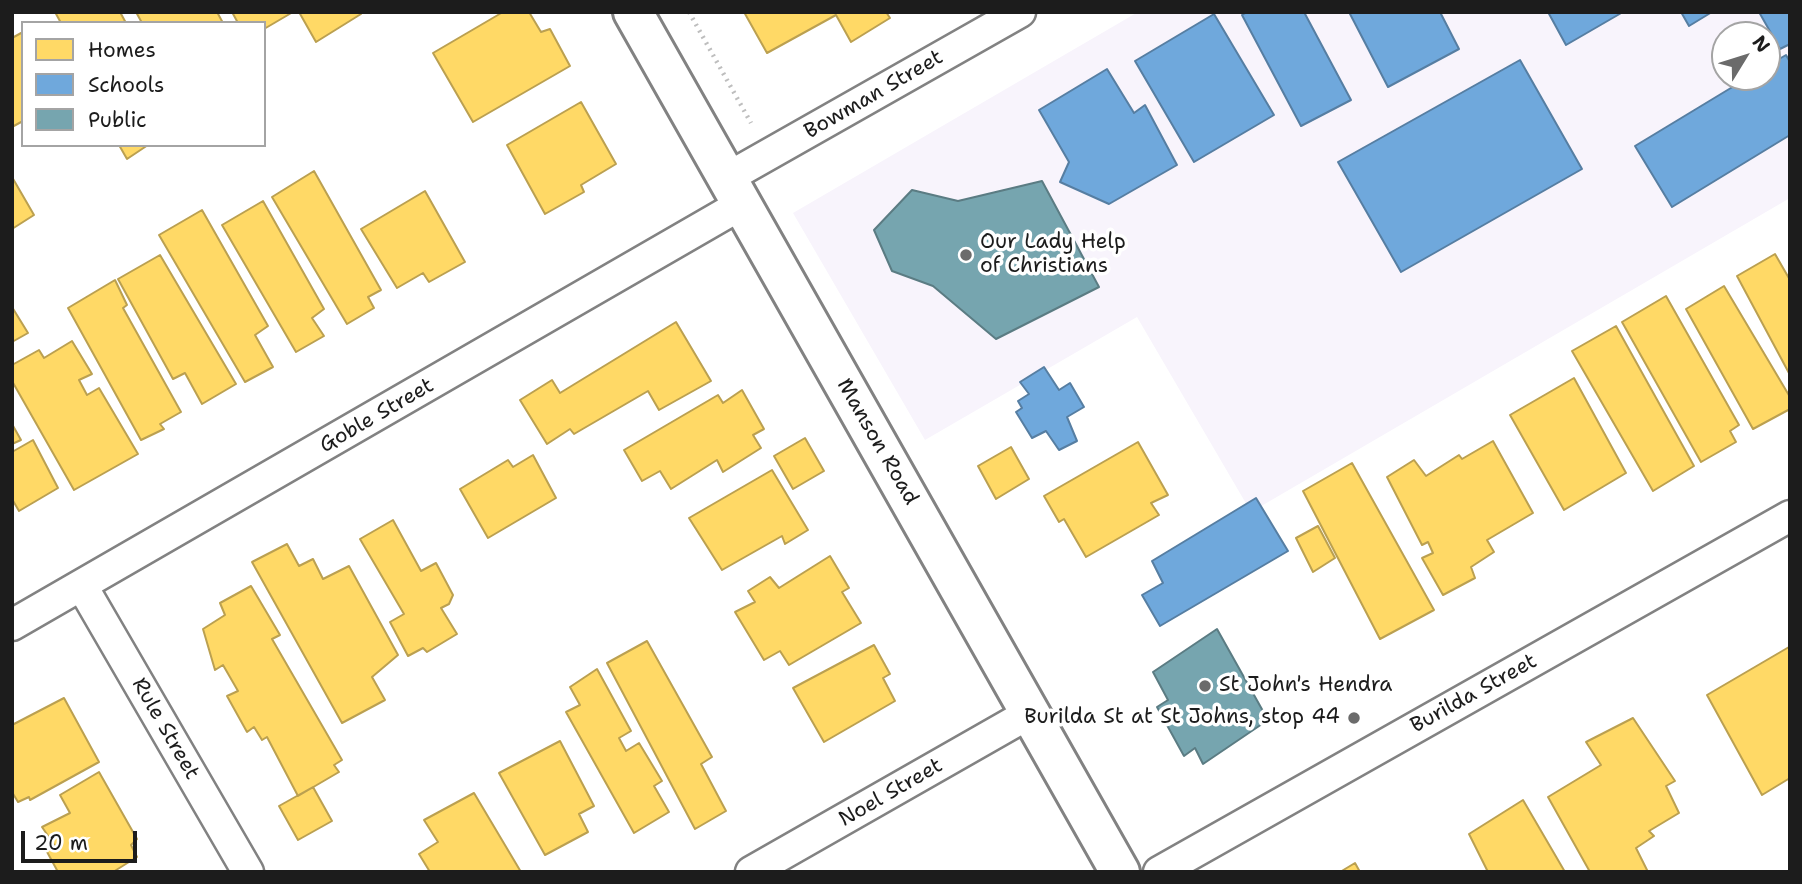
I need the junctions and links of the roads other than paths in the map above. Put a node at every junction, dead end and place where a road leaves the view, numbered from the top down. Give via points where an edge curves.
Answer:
1 (633, 12) edge
2 (1020, 12) edge
3 (734, 191) junction
4 (1790, 516) edge
5 (82, 586) junction
6 (12, 625) edge
7 (1030, 713) junction
8 (248, 872) edge
9 (751, 872) edge
10 (1120, 872) edge
11 (1159, 872) edge

1 - 3 street, Manson Road
2 - 3 street, Bowman Street
3 - 5 street, Goble Street
3 - 7 street, Manson Road
4 - 11 street, Burilda Street
5 - 6 street, Goble Street
5 - 8 street, Rule Street
7 - 9 street, Noel Street
7 - 10 street, Manson Road

